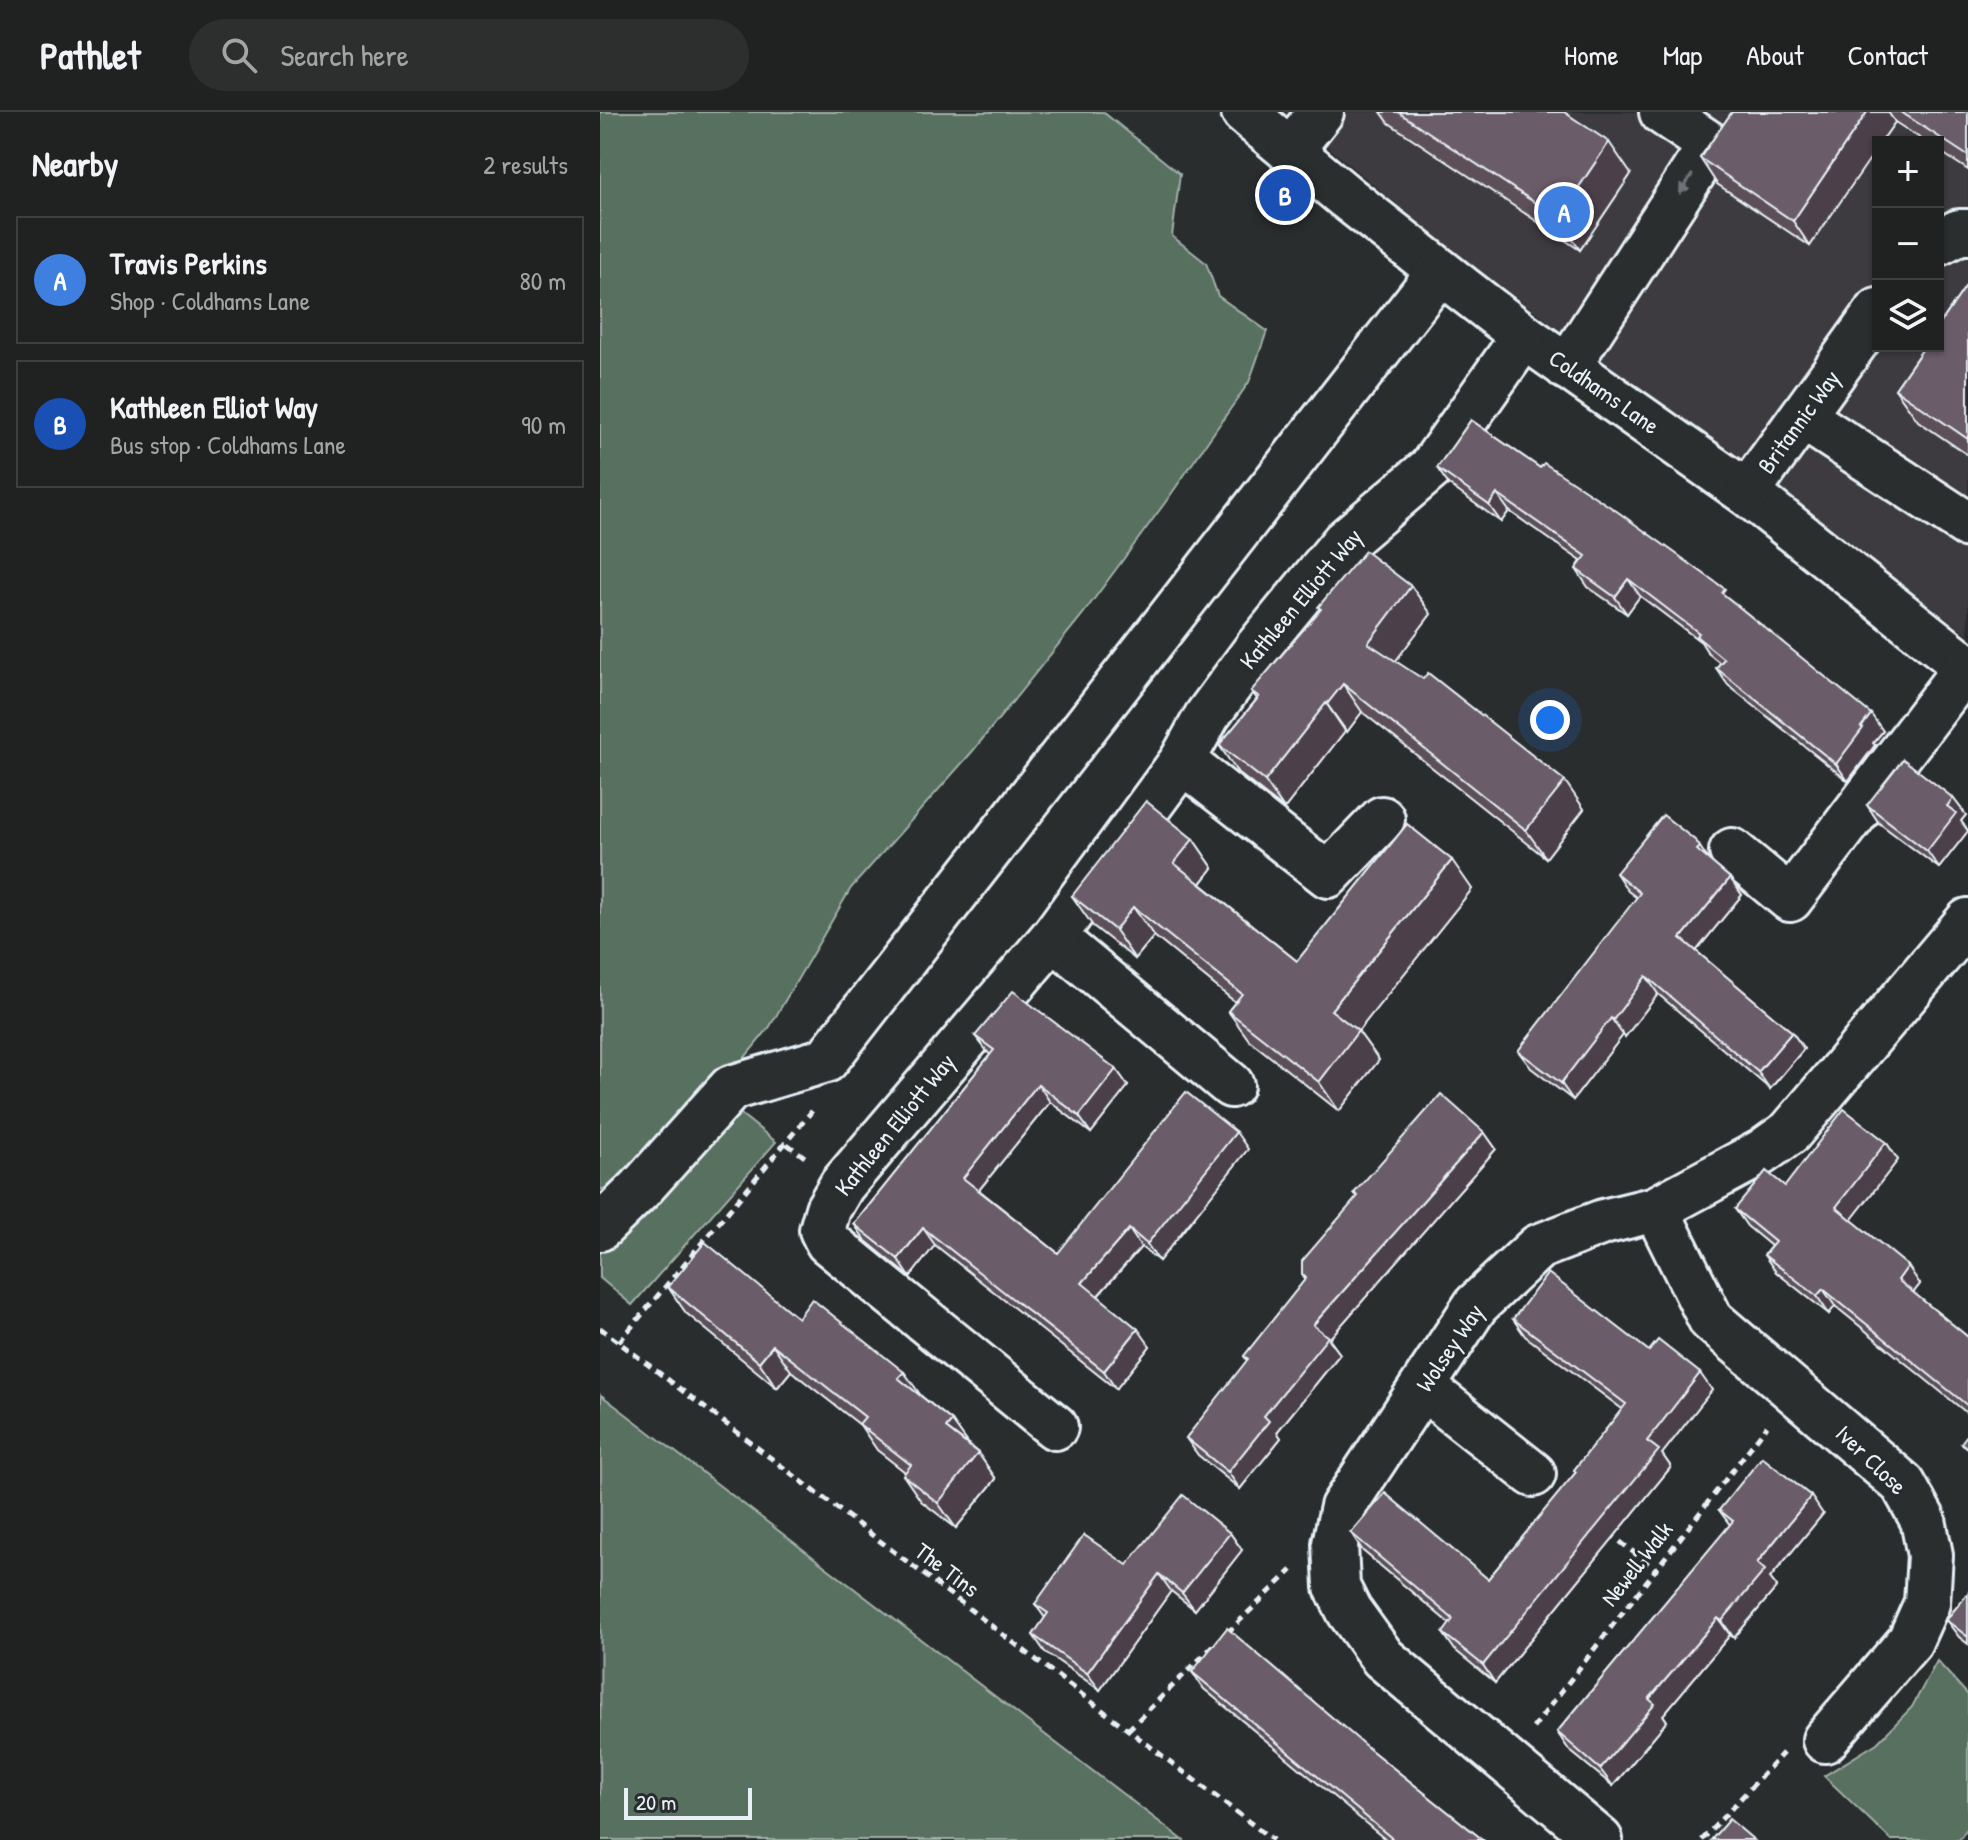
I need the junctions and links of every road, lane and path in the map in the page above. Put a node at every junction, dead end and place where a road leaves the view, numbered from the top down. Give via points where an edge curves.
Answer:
1 (1244, 112) edge
2 (1321, 112) edge
3 (1662, 112) edge
4 (1290, 151) junction
5 (1968, 232) edge
6 (1944, 240) edge
7 (1440, 271) junction
8 (1872, 319) edge
9 (1524, 336) junction
10 (1567, 367) junction
11 (1803, 417) junction
12 (1747, 493) junction
13 (1968, 525) edge
14 (1967, 667) edge
15 (1182, 761) junction
16 (1382, 819) dead end
17 (1732, 851) dead end
18 (1968, 921) edge
19 (1053, 937) junction
20 (1231, 1085) dead end
21 (1656, 1209) junction
22 (600, 1228) edge
23 (600, 1328) edge
24 (1423, 1387) junction
25 (1795, 1390) junction
26 (1055, 1427) dead end
27 (1533, 1474) dead end
28 (1606, 1531) edge
29 (1293, 1568) dead end
30 (1656, 1570) junction
31 (1128, 1730) junction
32 (1825, 1740) joint
33 (1507, 1760) junction
34 (1273, 1840) edge
35 (1600, 1840) edge
36 (1702, 1840) edge

1 - 4 street, Coldhams Lane
2 - 4 street
3 -> 10 street via 1711,145
4 - 7 street, Coldhams Lane
5 - 6 street
7 - 9 street, Coldhams Lane
7 - 22 street via 826,1060 731,1088
8 - 11 street, Britannic Way
9 - 10 street, Coldhams Lane
9 - 15 street, Kathleen Elliott Way via 1431,468 1344,542 1257,648 1207,716
10 - 12 street, Coldhams Lane
11 - 12 street, Britannic Way
11 - 13 street
12 - 14 street, Coldhams Lane
14 - 17 street via 1790,899
15 - 16 street via 1328,875
15 - 19 street, Kathleen Elliott Way
18 - 21 street, Wolsey Way via 1790,1132
19 - 20 street
19 - 26 street, Kathleen Elliott Way via 842,1185 822,1230 828,1242
21 - 24 street, Wolsey Way via 1538,1247 1476,1305
21 - 25 street, Iver Close via 1711,1320
23 - 31 path, The Tins
24 - 27 street
24 - 33 street, Wolsey Way via 1343,1507 1335,1544 1337,1587 1383,1658
25 - 30 path, Newell Walk
25 - 32 street, Iver Close via 1903,1484 1923,1520 1930,1555 1927,1603 1910,1641
28 - 30 path
29 - 31 path
30 - 33 path, Newell Walk
31 - 34 path, The Tins
32 - 36 path via 1805,1730
33 - 35 street, Wolsey Way

